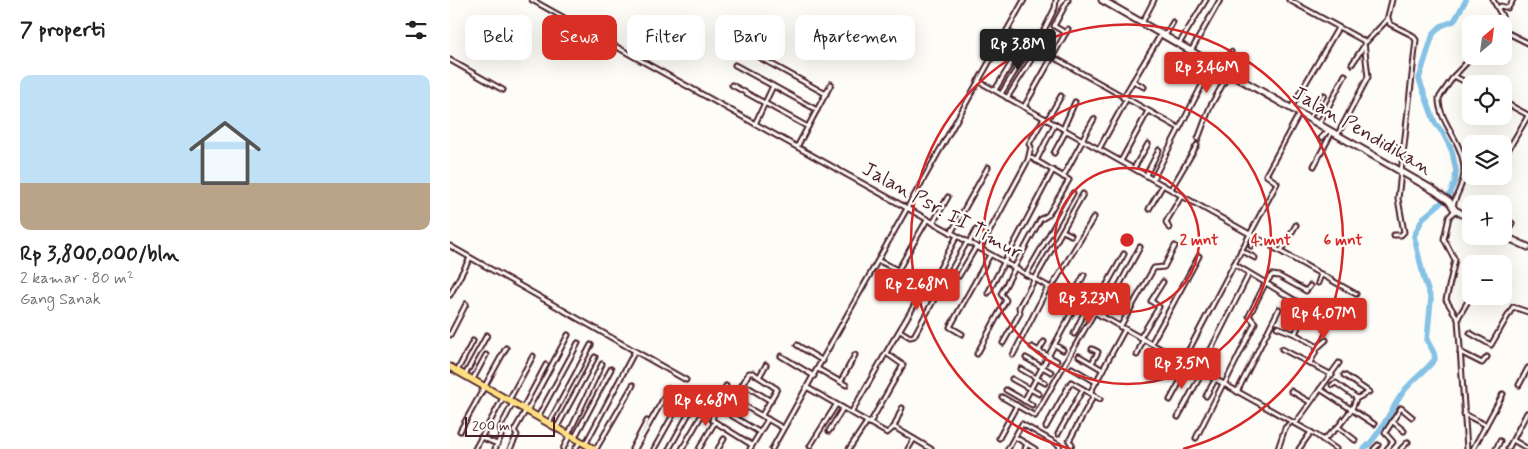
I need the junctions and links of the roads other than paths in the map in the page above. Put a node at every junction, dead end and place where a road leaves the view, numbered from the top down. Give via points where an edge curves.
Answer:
1 (532, 0) edge
2 (1024, 0) edge
3 (1056, 0) edge
4 (1068, 0) edge
5 (1102, 0) edge
6 (1154, 0) edge
7 (1206, 0) edge
8 (1220, 0) edge
9 (1289, 0) edge
10 (1392, 0) edge
11 (1493, 0) edge
12 (1513, 0) edge
13 (1293, 1) edge
14 (1109, 2) edge
15 (1498, 8) junction
16 (1500, 15) edge
17 (1388, 18) junction
18 (1173, 22) dead end
19 (1142, 23) junction
20 (1338, 28) junction
21 (1068, 29) dead end
22 (1007, 31) junction
23 (1066, 33) junction
24 (1163, 35) junction
25 (1512, 35) edge
26 (1024, 42) junction
27 (1366, 43) junction
28 (1528, 43) edge
29 (1179, 44) junction
30 (1035, 48) junction
31 (1191, 51) junction
32 (1232, 52) dead end
33 (1025, 55) dead end
34 (1053, 58) junction
35 (450, 60) edge
36 (764, 60) edge
37 (1031, 60) dead end
38 (1213, 63) junction
39 (1352, 64) dead end
40 (735, 65) dead end
41 (1464, 65) edge
42 (1227, 71) junction
43 (1345, 75) dead end
44 (1454, 76) junction
45 (1462, 80) edge
46 (978, 81) junction
47 (1133, 81) junction
48 (831, 84) dead end
49 (732, 85) dead end
50 (773, 86) junction
51 (1144, 87) dead end
52 (503, 90) dead end
53 (995, 90) junction
54 (826, 94) junction
55 (1001, 94) junction
56 (1324, 95) dead end
57 (1061, 96) dead end
58 (1007, 98) junction
59 (1125, 99) junction
60 (1075, 102) dead end
61 (766, 104) junction
62 (1512, 106) edge
63 (1024, 107) junction
64 (1291, 108) junction
65 (817, 110) junction
66 (1148, 111) junction
67 (1300, 113) junction
68 (1528, 115) edge
69 (1094, 118) dead end
70 (1309, 118) junction
71 (1046, 119) junction
72 (754, 124) junction
73 (1055, 124) junction
74 (1319, 124) junction
75 (808, 127) junction
76 (1179, 128) junction
77 (1064, 130) junction
78 (1331, 133) junction
79 (1321, 138) dead end
80 (1198, 139) dead end
81 (1083, 140) junction
82 (1512, 143) edge
83 (1148, 144) dead end
84 (1197, 145) dead end
85 (797, 147) junction
86 (1098, 148) junction
87 (1159, 150) dead end
88 (1462, 152) edge
89 (1054, 154) dead end
90 (1030, 157) junction
91 (1036, 160) junction
92 (1121, 161) junction
93 (1314, 166) dead end
94 (988, 167) dead end
95 (1134, 168) junction
96 (1052, 170) junction
97 (1402, 172) junction
98 (1146, 175) junction
99 (1063, 177) junction
100 (1154, 179) junction
101 (1462, 184) edge
102 (1163, 185) junction
103 (1172, 189) junction
104 (1073, 193) dead end
105 (1083, 194) dead end
106 (1182, 195) junction
107 (948, 196) dead end
108 (1454, 208) junction
109 (907, 209) junction
110 (1149, 209) dead end
111 (1462, 214) edge
112 (1094, 217) dead end
113 (927, 220) junction
114 (933, 223) junction
115 (1296, 225) dead end
116 (1169, 228) dead end
117 (976, 230) dead end
118 (1063, 231) junction
119 (951, 233) junction
120 (1071, 234) dead end
121 (1250, 234) junction
122 (1394, 235) dead end
123 (957, 236) junction
124 (1256, 238) junction
125 (1512, 240) edge
126 (968, 242) junction
127 (450, 246) edge
128 (1175, 246) dead end
129 (1251, 246) dead end
130 (976, 247) junction
131 (1140, 247) dead end
132 (1528, 248) edge
133 (980, 249) junction
134 (1241, 250) junction
135 (1281, 250) junction
136 (1124, 254) dead end
137 (990, 255) junction
138 (1198, 256) dead end
139 (470, 258) junction
140 (1255, 258) dead end
141 (879, 260) junction
142 (1003, 262) junction
143 (1234, 264) junction
144 (1014, 268) junction
145 (1084, 274) dead end
146 (1249, 274) junction
147 (1321, 274) junction
148 (1026, 275) junction
149 (959, 276) dead end
150 (945, 280) dead end
151 (1035, 280) junction
152 (1163, 282) dead end
153 (1318, 283) dead end
154 (1265, 284) junction
155 (928, 286) junction
156 (1310, 286) dead end
157 (1049, 288) junction
158 (1094, 292) dead end
159 (988, 293) dead end
160 (1356, 294) dead end
161 (450, 295) edge
162 (1071, 300) junction
163 (1077, 303) junction
164 (466, 304) dead end
165 (1466, 305) edge
166 (1087, 308) junction
167 (1279, 309) dead end
168 (1312, 310) dead end
169 (1093, 312) junction
170 (1528, 312) edge
171 (1102, 317) junction
172 (1302, 318) dead end
173 (1458, 319) junction
174 (1120, 327) junction
175 (1277, 327) dead end
176 (1124, 330) junction
177 (900, 331) junction
178 (1470, 333) dead end
179 (962, 334) dead end
180 (1074, 334) dead end
181 (1295, 334) junction
182 (450, 335) edge
183 (568, 335) dead end
184 (487, 336) dead end
185 (1142, 339) junction
186 (1326, 340) dead end
187 (474, 341) dead end
188 (1044, 342) dead end
189 (578, 343) dead end
190 (1003, 343) dead end
191 (1151, 344) junction
192 (591, 345) dead end
193 (797, 345) dead end
194 (1055, 345) junction
195 (1032, 347) dead end
196 (1318, 347) junction
197 (506, 348) dead end
198 (1092, 348) dead end
199 (1282, 349) dead end
200 (1063, 350) dead end
201 (635, 351) junction
202 (1039, 351) junction
203 (1460, 352) junction
204 (886, 353) junction
205 (977, 354) dead end
206 (1013, 354) dead end
207 (486, 355) dead end
208 (856, 355) dead end
209 (1137, 355) dead end
210 (533, 356) dead end
211 (781, 356) dead end
212 (1049, 356) junction
213 (1079, 356) dead end
214 (595, 357) dead end
215 (1486, 357) dead end
216 (1026, 358) dead end
217 (1057, 360) dead end
218 (823, 361) junction
219 (1182, 362) junction
220 (1310, 363) junction
221 (1339, 363) dead end
222 (602, 364) dead end
223 (1092, 364) junction
224 (546, 365) dead end
225 (766, 365) dead end
226 (1189, 365) junction
227 (1042, 367) junction
228 (450, 368) edge
229 (1072, 368) dead end
230 (1528, 368) edge
231 (611, 369) dead end
232 (818, 369) junction
233 (1021, 369) dead end
234 (1103, 370) junction
235 (457, 371) junction
236 (1051, 372) dead end
237 (1201, 372) junction
238 (1332, 375) junction
239 (465, 376) junction
240 (814, 376) junction
241 (1344, 376) dead end
242 (759, 377) junction
243 (1036, 378) junction
244 (1012, 379) dead end
245 (472, 380) junction
246 (686, 380) dead end
247 (1215, 380) junction
248 (841, 381) junction
249 (1096, 382) junction
250 (1046, 383) dead end
251 (633, 384) dead end
252 (743, 384) junction
253 (846, 384) dead end
254 (1224, 384) junction
255 (1332, 385) dead end
256 (1520, 385) dead end
257 (726, 386) dead end
258 (484, 387) junction
259 (808, 388) junction
260 (1320, 388) junction
261 (669, 389) dead end
262 (1030, 389) junction
263 (1083, 389) junction
264 (1006, 390) dead end
265 (1291, 391) dead end
266 (1237, 392) junction
267 (1090, 393) junction
268 (1038, 394) dead end
269 (1503, 394) dead end
270 (1094, 396) junction
271 (1206, 396) dead end
272 (683, 397) dead end
273 (698, 397) dead end
274 (1002, 397) dead end
275 (1357, 398) junction
276 (734, 399) junction
277 (1100, 399) dead end
278 (1170, 400) dead end
279 (508, 401) junction
280 (771, 401) junction
281 (1024, 401) junction
282 (1310, 402) junction
283 (836, 405) junction
284 (1018, 405) junction
285 (1032, 405) dead end
286 (843, 408) junction
287 (902, 408) dead end
288 (1352, 409) junction
289 (525, 410) junction
290 (722, 410) junction
291 (851, 413) junction
292 (1527, 413) edge
293 (1464, 414) junction
294 (762, 415) junction
295 (538, 417) junction
296 (1178, 417) dead end
297 (1412, 417) dead end
298 (768, 419) junction
299 (1392, 420) junction
300 (648, 421) dead end
301 (715, 422) junction
302 (869, 423) junction
303 (1293, 423) junction
304 (548, 424) junction
305 (1374, 424) dead end
306 (1486, 425) junction
307 (894, 427) junction
308 (1046, 427) dead end
309 (1338, 427) junction
310 (557, 428) junction
311 (783, 428) junction
312 (460, 431) dead end
313 (830, 431) dead end
314 (1404, 431) dead end
315 (759, 432) junction
316 (1311, 432) junction
317 (1058, 434) dead end
318 (481, 437) junction
319 (1015, 437) junction
320 (576, 438) junction
321 (999, 438) dead end
322 (1196, 438) dead end
323 (724, 439) dead end
324 (914, 439) junction
325 (1323, 440) junction
326 (1355, 440) dead end
327 (1513, 440) junction
328 (1500, 441) dead end
329 (1408, 442) dead end
330 (1528, 443) edge
331 (497, 444) junction
332 (1027, 444) junction
333 (752, 445) junction
334 (1378, 445) dead end
335 (810, 446) dead end
336 (1527, 448) edge
337 (475, 449) edge
338 (495, 449) edge
339 (510, 449) edge
340 (563, 449) edge
341 (575, 449) edge
342 (595, 449) edge
343 (634, 449) edge
344 (654, 449) edge
345 (669, 449) edge
346 (682, 449) edge
347 (699, 449) edge
348 (718, 449) edge
349 (750, 449) edge
350 (772, 449) edge
351 (849, 449) edge
352 (908, 449) edge
353 (931, 449) edge
354 (1008, 449) edge
355 (1025, 449) edge
356 (1035, 449) edge
357 (1060, 449) edge
358 (1069, 449) edge
359 (1278, 449) edge
360 (1299, 449) edge
361 (1336, 449) edge
362 (1374, 449) edge
363 (1387, 449) edge
364 (1401, 449) edge
365 (1468, 449) edge
366 (1473, 449) edge
367 (1496, 449) edge
368 (1508, 449) edge

1 - 72 street, Jalan Psr. II Timur
2 - 22 street
3 - 30 street
4 - 23 street via 1054,26
5 - 14 main road, Jalan Pendidikan
6 - 19 street
7 - 29 street
8 - 31 street
9 - 13 street
10 - 17 street
11 - 15 street
12 - 15 street via 1508,8
13 - 20 street
14 - 19 main road, Jalan Pendidikan
15 - 16 street
17 - 27 street
17 - 97 street via 1388,23 1416,40
18 - 24 street
19 - 24 main road, Jalan Pendidikan
20 - 27 street
20 - 64 street
21 - 23 street
22 - 26 street
22 - 46 street
23 - 34 street
24 - 29 main road, Jalan Pendidikan
24 - 47 street
25 - 28 street
26 - 30 street
26 - 53 street
27 - 39 street
27 - 78 street via 1368,77
29 - 31 main road, Jalan Pendidikan
30 - 34 street
31 - 38 main road, Jalan Pendidikan
32 - 42 street
33 - 55 street
34 - 59 street
34 - 63 street
35 - 52 street
36 - 54 street
37 - 58 street
38 - 42 main road, Jalan Pendidikan
38 - 76 street
40 - 50 street
41 - 44 street
42 - 64 main road, Jalan Pendidikan
42 - 80 street
43 - 74 street
44 - 45 street
44 - 88 street via 1440,95 1439,104
46 - 53 street
46 - 109 street
47 - 51 street
47 - 59 street
48 - 54 street
49 - 61 street
50 - 61 street
50 - 65 street
53 - 55 street
54 - 65 street
55 - 58 street
56 - 70 street
57 - 71 street
58 - 63 street
59 - 66 street
59 - 86 street
60 - 77 street
61 - 72 street
61 - 75 street
62 - 68 street
63 - 71 street
64 - 67 main road, Jalan Pendidikan
65 - 75 street
66 - 76 street
66 - 92 street
67 - 70 main road, Jalan Pendidikan
67 - 121 street via 1266,175 1277,183
68 - 82 street
69 - 81 street
70 - 74 main road, Jalan Pendidikan
71 - 73 street
71 - 90 street via 1028,144
72 - 85 street, Jalan Psr. II Timur
73 - 77 street
73 - 91 street
74 - 78 main road, Jalan Pendidikan
75 - 85 street
76 - 100 street
77 - 81 street
77 - 89 street
78 - 79 street
78 - 93 street
78 - 97 main road, Jalan Pendidikan
81 - 86 street
81 - 99 street
83 - 95 street
84 - 103 street
85 - 109 street, Jalan Psr. II Timur
86 - 92 street
87 - 98 street
90 - 91 street
90 - 133 street
91 - 96 street
92 - 95 street
94 - 119 street
95 - 98 street
96 - 99 street
96 - 142 street
97 - 108 main road, Jalan Pendidikan via 1444,196
97 - 122 street via 1398,203 1404,232
98 - 100 street
99 - 144 street via 1069,180 1047,216 1040,220
100 - 102 street
101 - 108 street
102 - 103 street
102 - 110 street
103 - 106 street
104 - 148 street
105 - 118 street
106 - 116 street via 1166,222
106 - 121 street
107 - 114 street
108 - 111 main road, Jalan Pendidikan
108 - 173 street via 1444,239 1455,260 1446,300
109 - 113 street, Jalan Psr. II Timur
109 - 141 street
112 - 157 street
113 - 114 street, Jalan Psr. II Timur
113 - 141 street via 898,270
114 - 119 street, Jalan Psr. II Timur
115 - 135 street
117 - 126 street
118 - 120 street
118 - 151 street
119 - 123 street, Jalan Psr. II Timur
121 - 124 street
121 - 134 street
123 - 126 street, Jalan Psr. II Timur
123 - 155 street
124 - 129 street
124 - 135 street
125 - 132 main road
126 - 130 street, Jalan Psr. II Timur
126 - 150 street
127 - 139 street
128 - 174 street via 1164,266 1154,268
130 - 133 street, Jalan Psr. II Timur
130 - 149 street
131 - 171 street
133 - 137 street, Jalan Psr. II Timur
134 - 140 street
134 - 143 street
135 - 147 street
136 - 169 street
137 - 142 street, Jalan Psr. II Timur
137 - 179 street via 950,326
138 - 191 street
139 - 161 street
139 - 201 street
141 - 218 street
142 - 144 street, Jalan Psr. II Timur
142 - 159 street
143 - 146 street
143 - 219 street
144 - 148 street, Jalan Psr. II Timur
144 - 205 street via 1000,294 1006,300
145 - 162 street
146 - 154 street
146 - 237 street
147 - 153 street
147 - 160 street
148 - 151 street, Jalan Psr. II Timur
151 - 157 street, Jalan Psr. II Timur
151 - 190 street
152 - 185 street via 1151,302 1159,307
154 - 156 street via 1274,274 1306,292
154 - 168 street
154 - 254 street via 1248,316 1256,323
155 - 177 street
155 - 177 street via 937,294 914,336
157 - 162 street, Jalan Psr. II Timur
157 - 206 street
158 - 166 street
162 - 163 street, Jalan Psr. II Timur
163 - 166 street, Jalan Psr. II Timur
163 - 194 street
164 - 182 street
165 - 173 street
166 - 169 street, Jalan Psr. II Timur
166 - 180 street
167 - 266 street
169 - 171 street, Jalan Psr. II Timur
169 - 284 street via 1036,416
170 - 178 street via 1513,307 1491,345
171 - 174 street, Jalan Psr. II Timur
172 - 181 street
173 - 203 street
174 - 176 street, Jalan Psr. II Timur
175 - 181 street
176 - 185 street, Jalan Psr. II Timur
176 - 234 street
177 - 204 street
181 - 196 street
183 - 289 street
184 - 239 street
185 - 191 street, Jalan Psr. II Timur
185 - 209 street
186 - 196 street
187 - 235 street
188 - 202 street
189 - 295 street
191 - 219 street, Jalan Psr. II Timur
192 - 304 street
193 - 218 street
194 - 200 street
194 - 212 street
195 - 202 street
196 - 220 street
197 - 258 street
198 - 223 street via 1098,352
199 - 220 street
201 - 246 street
201 - 320 street
202 - 212 street
203 - 215 street via 1482,363
203 - 293 street
204 - 291 street
204 - 302 street via 903,365
207 - 245 street
208 - 248 street
210 - 279 street
211 - 240 street
212 - 217 street
212 - 227 street
213 - 223 street
214 - 310 street
216 - 227 street
218 - 232 street
219 - 226 street, Jalan Psr. II Timur
220 - 238 street
221 - 238 street
222 - 320 street
223 - 234 street
224 - 289 street
225 - 242 street
226 - 237 street, Jalan Psr. II Timur
226 - 278 street
227 - 236 street
227 - 243 street
228 - 235 highway
229 - 249 street
230 - 256 street
231 - 320 street
232 - 240 street
232 - 248 street
233 - 243 street
234 - 249 street
235 - 239 highway
237 - 247 street, Jalan Psr. II Timur
237 - 296 street
238 - 260 street
239 - 245 highway
240 - 259 street
241 - 275 street via 1369,391
242 - 252 street via 750,372
242 - 280 street via 777,389
243 - 250 street
243 - 262 street
244 - 262 street
245 - 258 highway
247 - 254 street, Jalan Psr. II Timur
247 - 271 street
248 - 253 street
249 - 267 street
251 - 342 street
252 - 276 street
252 - 280 street
254 - 266 street, Jalan Psr. II Timur
254 - 322 street
255 - 275 street via 1336,383
257 - 346 street via 719,398 711,399
258 - 279 highway
258 - 312 street
259 - 283 street
259 - 311 street
260 - 282 street
260 - 288 street
261 - 343 street
262 - 268 street
262 - 281 street
263 - 267 street
263 - 308 street via 1071,382
263 - 317 street
264 - 281 street
265 - 282 street
266 - 303 street, Jalan Psr. II Timur
267 - 270 street
269 - 306 street
270 - 277 street
270 - 358 street via 1069,441 1072,444
272 - 344 street
273 - 345 street
274 - 284 street
275 - 288 street
276 - 290 street via 728,399
276 - 294 street
279 - 289 highway
279 - 318 street
279 - 331 street
280 - 294 street
281 - 285 street
282 - 303 street
283 - 286 street
283 - 335 street
284 - 321 street
286 - 291 street
286 - 313 street
287 - 307 street
288 - 305 street
288 - 309 street
289 - 295 highway
289 - 339 street
290 - 301 street via 715,409 711,418
290 - 315 street
291 - 302 street
292 - 327 street
293 - 306 street
293 - 365 street
294 - 298 street
295 - 304 highway
297 - 299 street via 1401,407
298 - 311 street
298 - 315 street
299 - 314 street
299 - 363 street via 1385,433 1393,442
300 - 343 street
301 - 333 street
301 - 347 street
302 - 307 street via 888,433
302 - 351 street
303 - 316 street, Jalan Psr. II Timur
303 - 359 street via 1285,428
304 - 310 highway
306 - 366 street
307 - 324 street
309 - 325 street
309 - 326 street
310 - 320 highway
311 - 350 street
315 - 333 street
316 - 325 street, Jalan Psr. II Timur
316 - 360 street
318 - 331 street
318 - 337 street
319 - 332 street
319 - 354 street
319 - 357 street via 1023,425 1059,445
320 - 340 street
320 - 341 street
320 - 342 highway
323 - 348 street
324 - 352 street
324 - 353 street
325 - 361 street, Jalan Psr. II Timur
327 - 336 street
327 - 368 street
328 - 367 street
329 - 364 street
330 - 336 street
331 - 338 street
332 - 355 street
332 - 356 street
333 - 349 street
334 - 362 street

